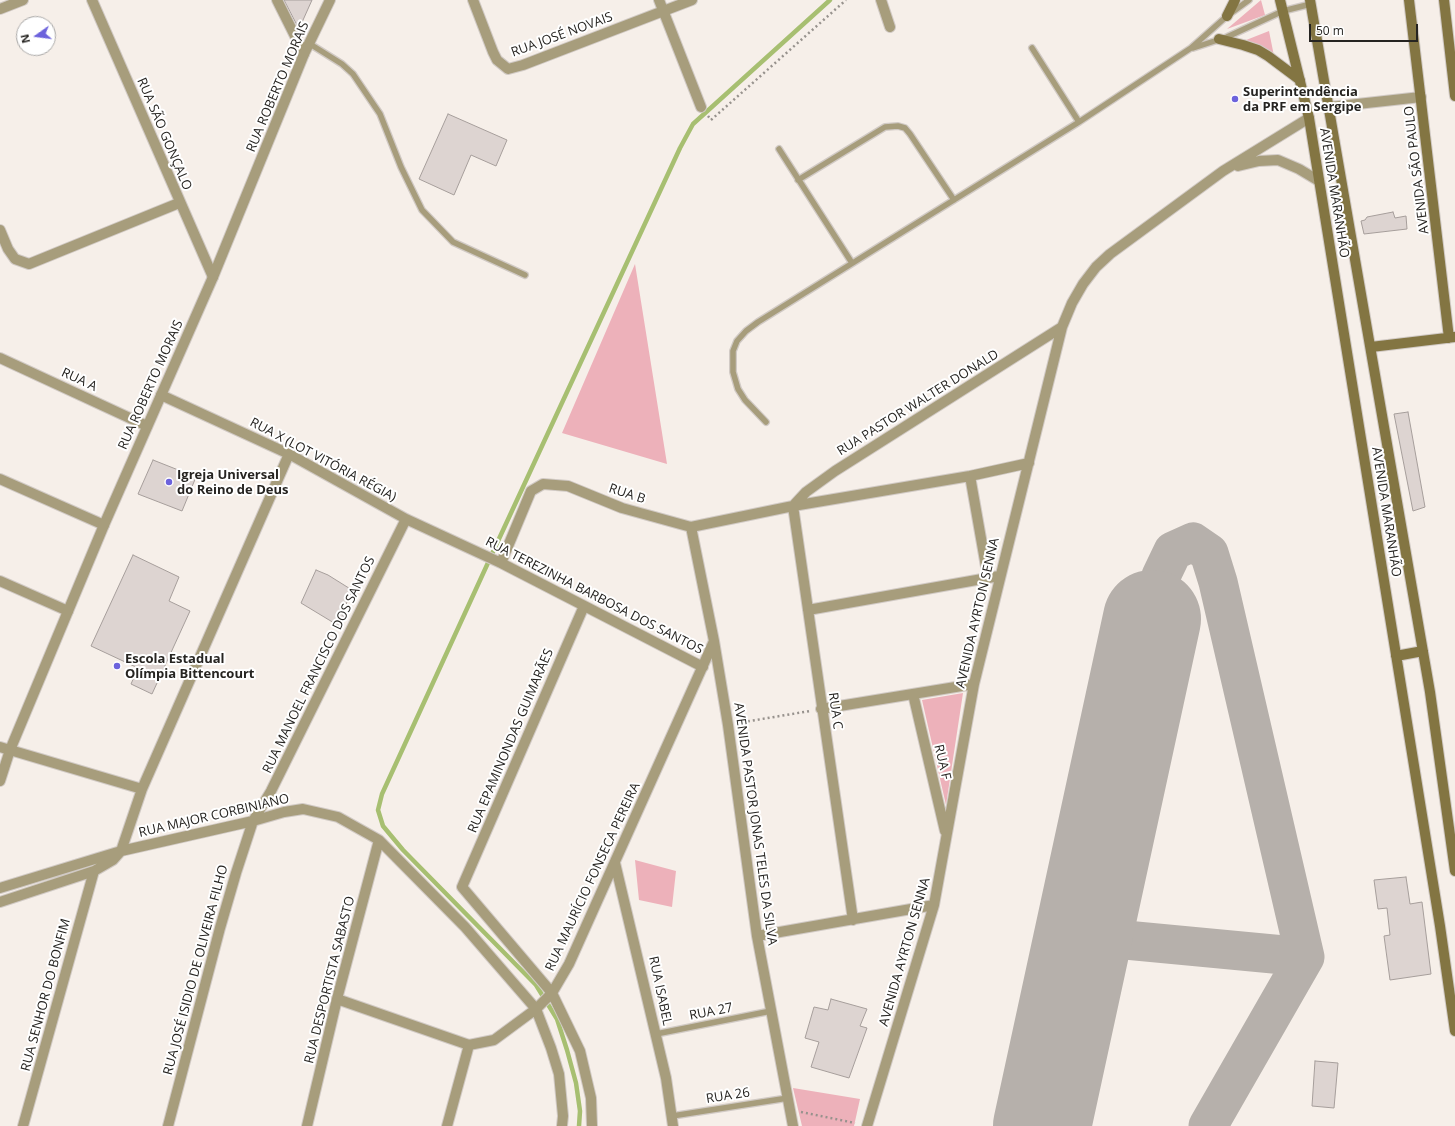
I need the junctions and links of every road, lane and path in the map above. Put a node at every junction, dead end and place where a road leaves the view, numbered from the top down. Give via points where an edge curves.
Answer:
1 (23, 0) edge
2 (92, 0) edge
3 (277, 0) edge
4 (330, 0) edge
5 (473, 0) edge
6 (659, 0) edge
7 (692, 0) edge
8 (846, 0) edge
9 (881, 0) edge
10 (1235, 0) edge
11 (1249, 0) edge
12 (1280, 0) edge
13 (1409, 0) edge
14 (1444, 0) edge
15 (1310, 2) edge
16 (0, 10) edge
17 (663, 11) junction
18 (1283, 12) junction
19 (1227, 16) junction
20 (890, 27) dead end
21 (1219, 40) junction
22 (310, 44) junction
23 (1032, 48) dead end
24 (1191, 48) junction
25 (304, 54) junction
26 (1300, 80) junction
27 (1455, 96) edge
28 (1421, 97) junction
29 (701, 107) dead end
30 (1330, 107) junction
31 (710, 118) dead end
32 (1309, 118) junction
33 (1079, 122) junction
34 (779, 149) dead end
35 (1223, 171) junction
36 (798, 180) junction
37 (1319, 181) junction
38 (954, 200) junction
39 (179, 203) junction
40 (0, 230) edge
41 (852, 263) junction
42 (525, 275) dead end
43 (213, 277) junction
44 (1062, 327) junction
45 (1452, 337) edge
46 (1371, 347) junction
47 (0, 358) edge
48 (161, 395) junction
49 (766, 422) dead end
50 (147, 426) junction
51 (289, 454) junction
52 (1029, 463) junction
53 (970, 476) junction
54 (0, 479) edge
55 (793, 506) junction
56 (406, 519) junction
57 (104, 525) junction
58 (691, 526) junction
59 (472, 549) joint
60 (502, 563) junction
61 (1000, 576) junction
62 (988, 578) junction
63 (0, 581) edge
64 (584, 606) junction
65 (808, 610) junction
66 (68, 611) junction
67 (714, 641) junction
68 (1423, 651) junction
69 (1396, 656) junction
70 (703, 667) junction
71 (974, 684) junction
72 (913, 694) junction
73 (821, 709) junction
74 (728, 725) junction
75 (0, 747) edge
76 (10, 750) junction
77 (0, 782) edge
78 (142, 789) junction
79 (253, 822) junction
80 (946, 835) junction
81 (379, 840) junction
82 (121, 851) junction
83 (616, 863) junction
84 (94, 871) junction
85 (1455, 871) edge
86 (0, 888) edge
87 (0, 902) edge
88 (934, 906) junction
89 (853, 920) junction
90 (757, 936) junction
91 (552, 993) junction
92 (337, 999) junction
93 (536, 1009) junction
94 (771, 1011) junction
95 (1455, 1031) edge
96 (656, 1034) junction
97 (469, 1045) junction
98 (788, 1098) junction
99 (790, 1110) junction
100 (672, 1121) edge
101 (23, 1126) edge
102 (168, 1126) edge
103 (307, 1126) edge
104 (447, 1126) edge
105 (562, 1126) edge
106 (592, 1126) edge
107 (793, 1126) edge
108 (868, 1126) edge

1 - 16 street
2 - 39 street, RUA SÃO GONÇALO
3 - 25 street
4 - 22 street, RUA ROBERTO MORAIS
5 - 17 street, RUA JOSÉ NOVAIS via 497,60 508,69
6 - 17 street
7 - 17 street, RUA JOSÉ NOVAIS
8 - 31 path via 711,120
9 - 20 street
10 - 19 main road
11 - 19 lane
12 - 18 main road, AVENIDA MARANHÃO
13 - 28 main road, AVENIDA SÃO PAULO
14 - 27 main road
15 - 18 lane
15 - 30 main road, AVENIDA MARANHÃO
17 - 29 street
18 - 21 lane
18 - 26 main road, AVENIDA MARANHÃO
19 - 24 lane
21 - 24 lane
21 - 26 main road via 1243,44 1258,50
22 - 25 street, RUA ROBERTO MORAIS
22 - 42 lane via 353,74 380,114 401,167 422,210 453,242
23 - 33 lane
24 - 33 lane
25 - 43 street, RUA ROBERTO MORAIS
26 - 32 main road, AVENIDA MARANHÃO
28 - 30 street
28 - 45 main road, AVENIDA SÃO PAULO
30 - 46 main road, AVENIDA MARANHÃO
32 - 35 street, AVENIDA AYRTON SENNA
32 - 37 main road, AVENIDA MARANHÃO
33 - 38 lane
34 - 36 lane
35 - 37 street, AVENIDA AYRTON SENNA via 1250,162 1278,160
35 - 44 street, AVENIDA AYRTON SENNA via 1096,267 1075,297
36 - 38 lane via 885,127 898,126 905,128 910,134
36 - 41 lane
37 - 69 main road, AVENIDA MARANHÃO
38 - 41 lane
39 - 40 street via 29,264 15,259
39 - 43 street, RUA SÃO GONÇALO
41 - 49 lane via 758,322 736,341 732,351 732,364 738,389
43 - 48 street, RUA ROBERTO MORAIS
44 - 52 street, AVENIDA AYRTON SENNA
44 - 55 street, RUA PASTOR WALTER DONALD via 835,471 806,492
45 - 46 main road
46 - 68 main road, AVENIDA MARANHÃO
47 - 50 street, RUA A
48 - 50 street, RUA ROBERTO MORAIS
48 - 51 street, RUA X (LOT VITÓRIA RÉGIA)
50 - 57 street, RUA ROBERTO MORAIS
51 - 56 street, RUA X (LOT VITÓRIA RÉGIA)
51 - 78 street
52 - 53 street, RUA B
52 - 61 street, AVENIDA AYRTON SENNA
53 - 55 street, RUA B
53 - 62 street
54 - 57 street
55 - 58 street, RUA B
55 - 65 street, RUA C
56 - 59 street, RUA X (LOT VITÓRIA RÉGIA)
56 - 79 street, RUA MANOEL FRANCISCO DOS SANTOS via 271,791
57 - 66 street, RUA ROBERTO MORAIS
58 - 60 street, RUA B via 622,508 568,486 544,484 531,491
58 - 67 street, AVENIDA PASTOR JONAS TELES DA SILVA
59 - 60 street, RUA TEREZINHA BARBOSA DOS SANTOS
60 - 64 street, RUA TEREZINHA BARBOSA DOS SANTOS
61 - 62 street
61 - 71 street, AVENIDA AYRTON SENNA
62 - 65 street
63 - 66 street
64 - 70 street, RUA TEREZINHA BARBOSA DOS SANTOS
64 - 91 street, RUA EPAMINONDAS GUIMARÃES via 462,887
65 - 73 street, RUA C
66 - 76 street, RUA ROBERTO MORAIS
67 - 70 street, RUA MAURÍCIO FONSECA PEREIRA
67 - 74 street, AVENIDA PASTOR JONAS TELES DA SILVA
68 - 69 main road
68 - 85 main road, AVENIDA MARANHÃO
69 - 95 main road, AVENIDA MARANHÃO
70 - 83 street, RUA MAURÍCIO FONSECA PEREIRA
71 - 72 street
71 - 80 street, AVENIDA AYRTON SENNA
72 - 73 street
72 - 80 street, RUA F
73 - 74 path
73 - 89 street, RUA C
74 - 90 street, AVENIDA PASTOR JONAS TELES DA SILVA
75 - 76 street
76 - 77 street, RUA ROBERTO MORAIS
76 - 78 street
78 - 82 street
79 - 81 street, RUA MAJOR CORBINIANO via 303,809 338,817
79 - 82 street, RUA MAJOR CORBINIANO
79 - 102 street, RUA JOSÉ ISIDIO DE OLIVEIRA FILHO via 220,928
80 - 88 street, AVENIDA AYRTON SENNA
81 - 92 street, RUA DESPORTISTA SABASTO
81 - 93 street, RUA MAJOR CORBINIANO via 465,927
82 - 84 street, RUA MAJOR CORBINIANO via 113,860
82 - 86 street, RUA MAJOR CORBINIANO
83 - 91 street, RUA MAURÍCIO FONSECA PEREIRA
83 - 96 street, RUA ISABEL
84 - 87 street, RUA MAJOR CORBINIANO
84 - 101 street, RUA SENHOR DO BONFIM
88 - 89 street
88 - 108 street, AVENIDA AYRTON SENNA
89 - 90 street
90 - 94 street, AVENIDA PASTOR JONAS TELES DA SILVA
91 - 93 street, RUA MAURÍCIO FONSECA PEREIRA
91 - 106 street via 580,1051 591,1098
92 - 97 street
92 - 103 street, RUA DESPORTISTA SABASTO
93 - 97 street, RUA MAURÍCIO FONSECA PEREIRA via 494,1040
93 - 105 street, RUA MAJOR CORBINIANO via 559,1074
94 - 96 lane, RUA 27
94 - 98 street, AVENIDA PASTOR JONAS TELES DA SILVA
96 - 100 street, RUA ISABEL
97 - 104 street
98 - 99 street, AVENIDA PASTOR JONAS TELES DA SILVA
98 - 100 lane, RUA 26
99 - 107 street, AVENIDA PASTOR JONAS TELES DA SILVA
99 - 108 path

